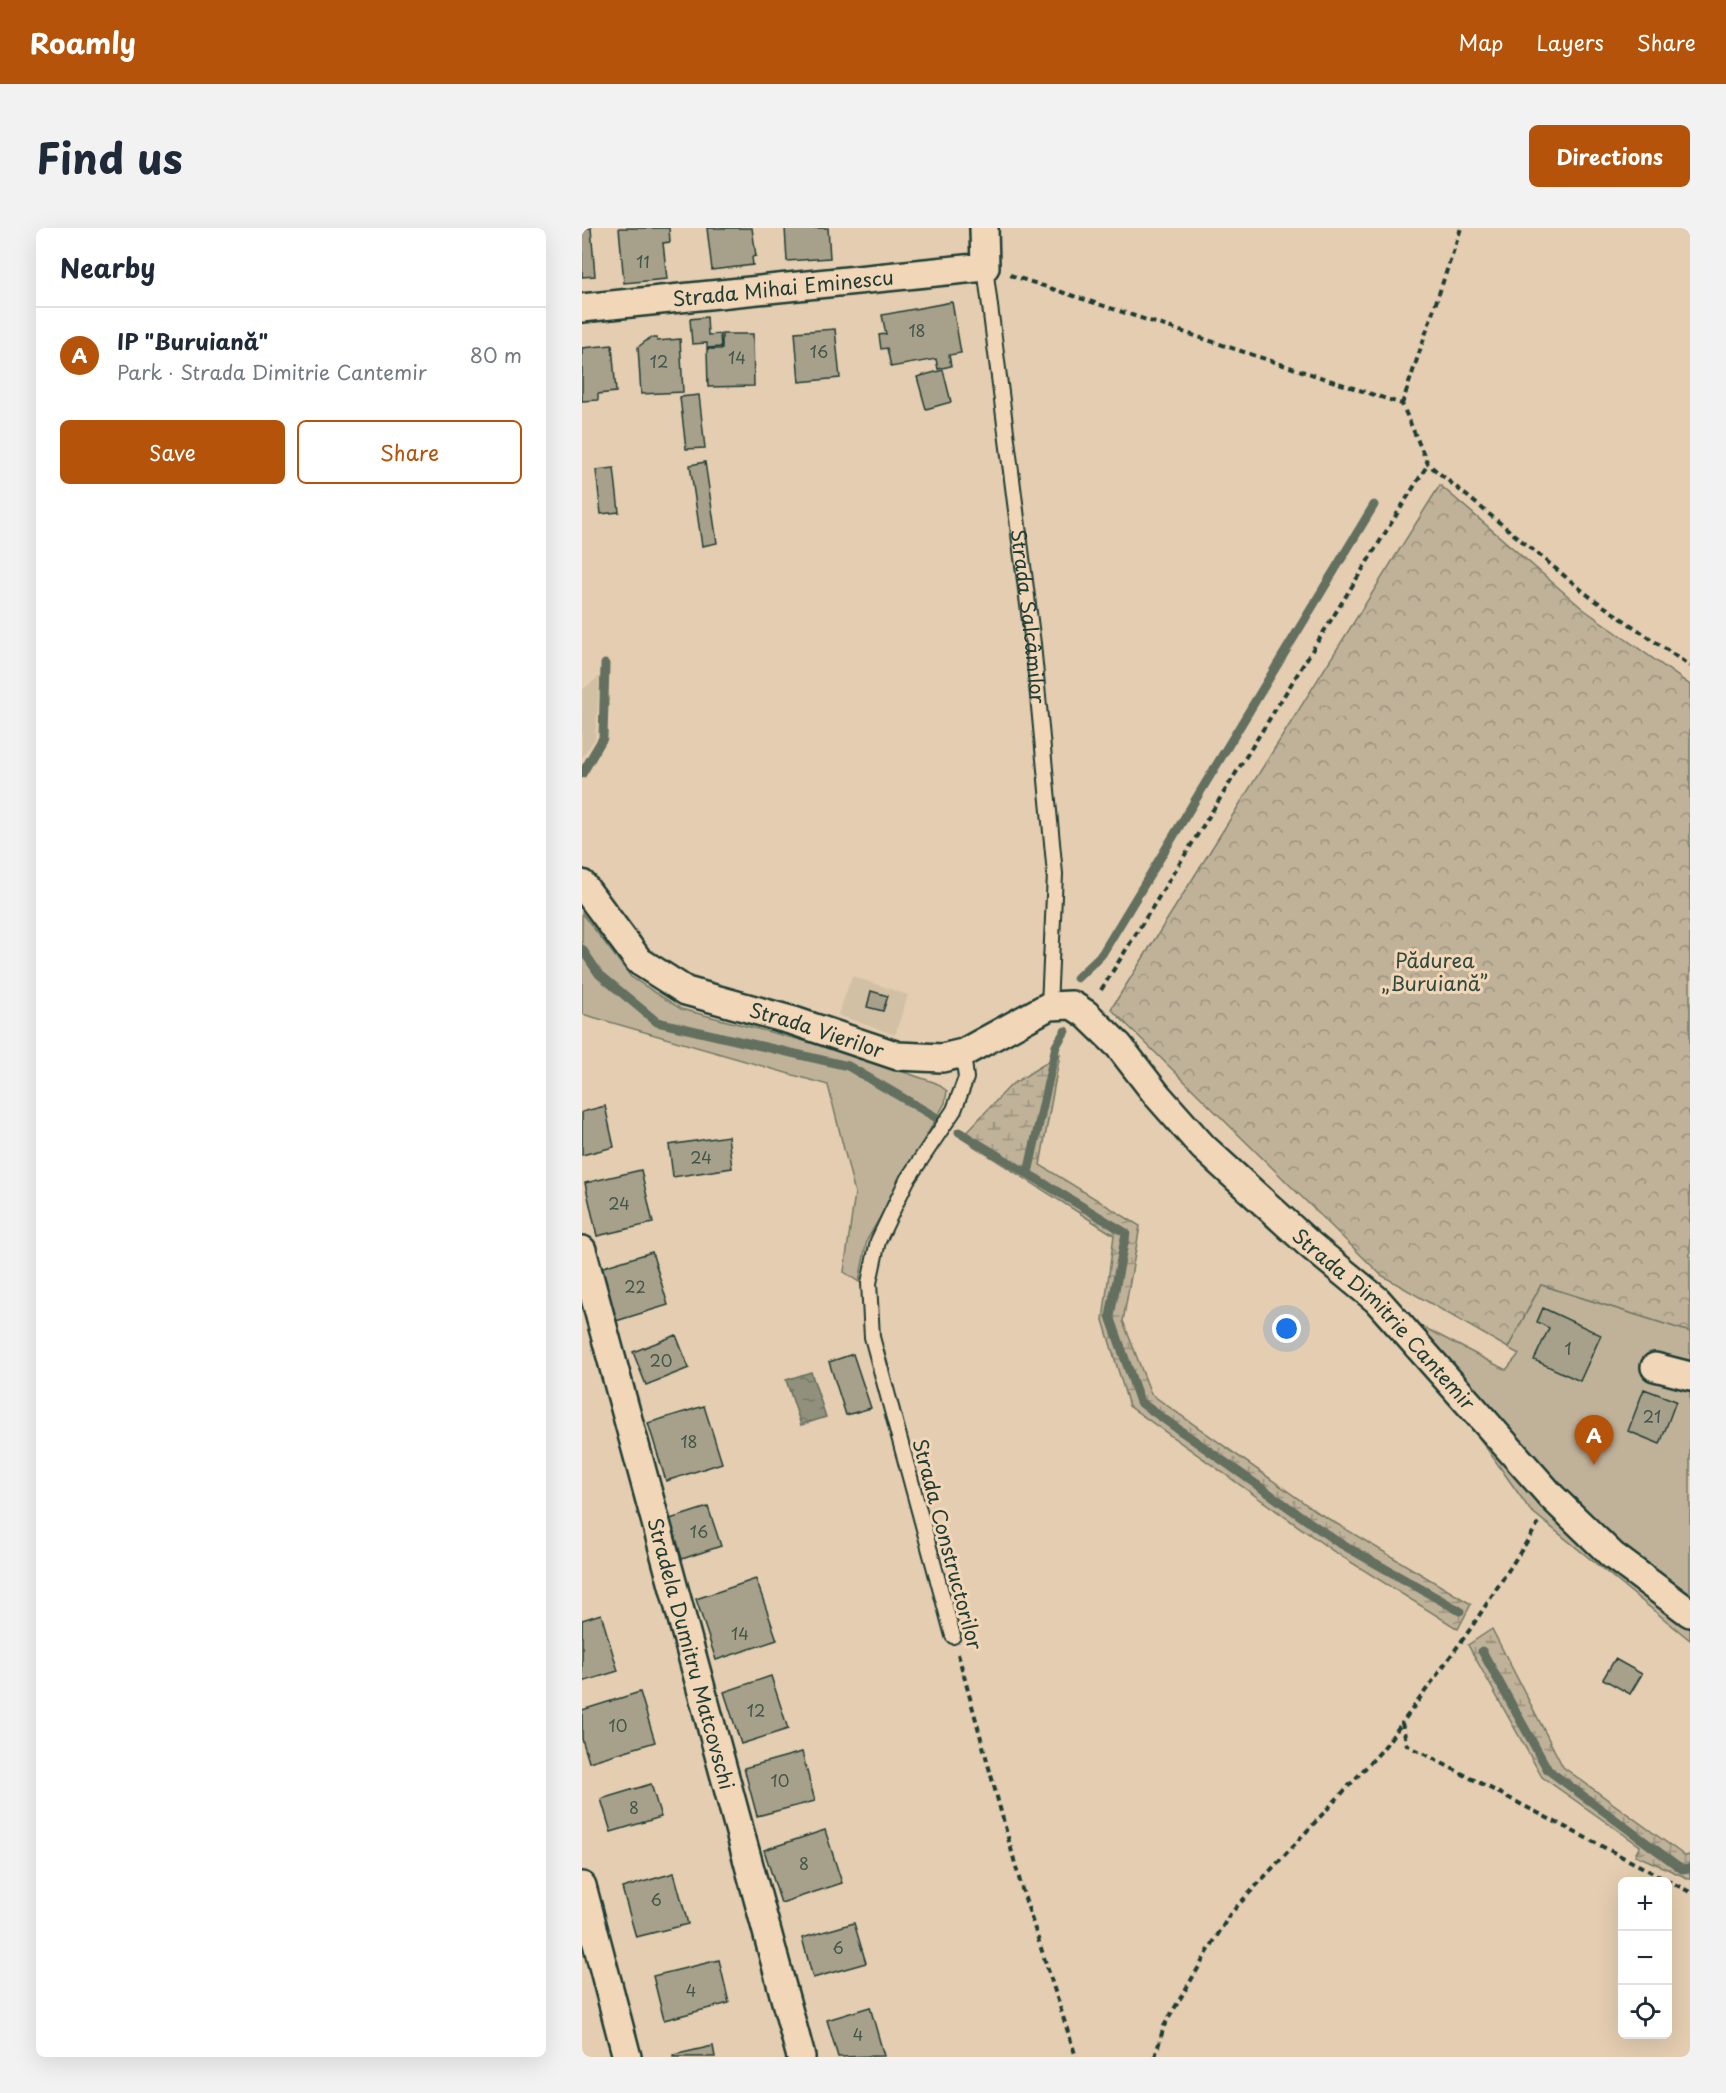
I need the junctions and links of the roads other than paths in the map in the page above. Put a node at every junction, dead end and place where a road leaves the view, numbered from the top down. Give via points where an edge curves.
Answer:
1 (984, 228) edge
2 (985, 267) junction
3 (582, 308) edge
4 (582, 884) edge
5 (1049, 1006) junction
6 (963, 1053) junction
7 (582, 1250) edge
8 (1655, 1367) dead end
9 (1690, 1376) edge
10 (1690, 1613) edge
11 (953, 1636) road end
12 (582, 1886) edge
13 (627, 2057) edge
14 (801, 2057) edge

1 - 2 street, Strada Salcâmilor
2 - 3 street, Strada Mihai Eminescu
2 - 5 lane, Strada Salcâmilor via 1033,644 1054,873
4 - 6 street, Strada Vierilor via 639,961 686,991 898,1056 942,1058
5 - 6 street, Strada Vierilor
5 - 10 street, Strada Dimitrie Cantemir via 1072,1005 1117,1043 1203,1147 1377,1300 1552,1497 1612,1555
6 - 11 lane, Strada Constructorilor via 966,1078 954,1110 907,1180 878,1241 869,1283 872,1337
7 - 14 street, Stradela Dumitru Matcovschi
8 - 9 street
12 - 13 street

